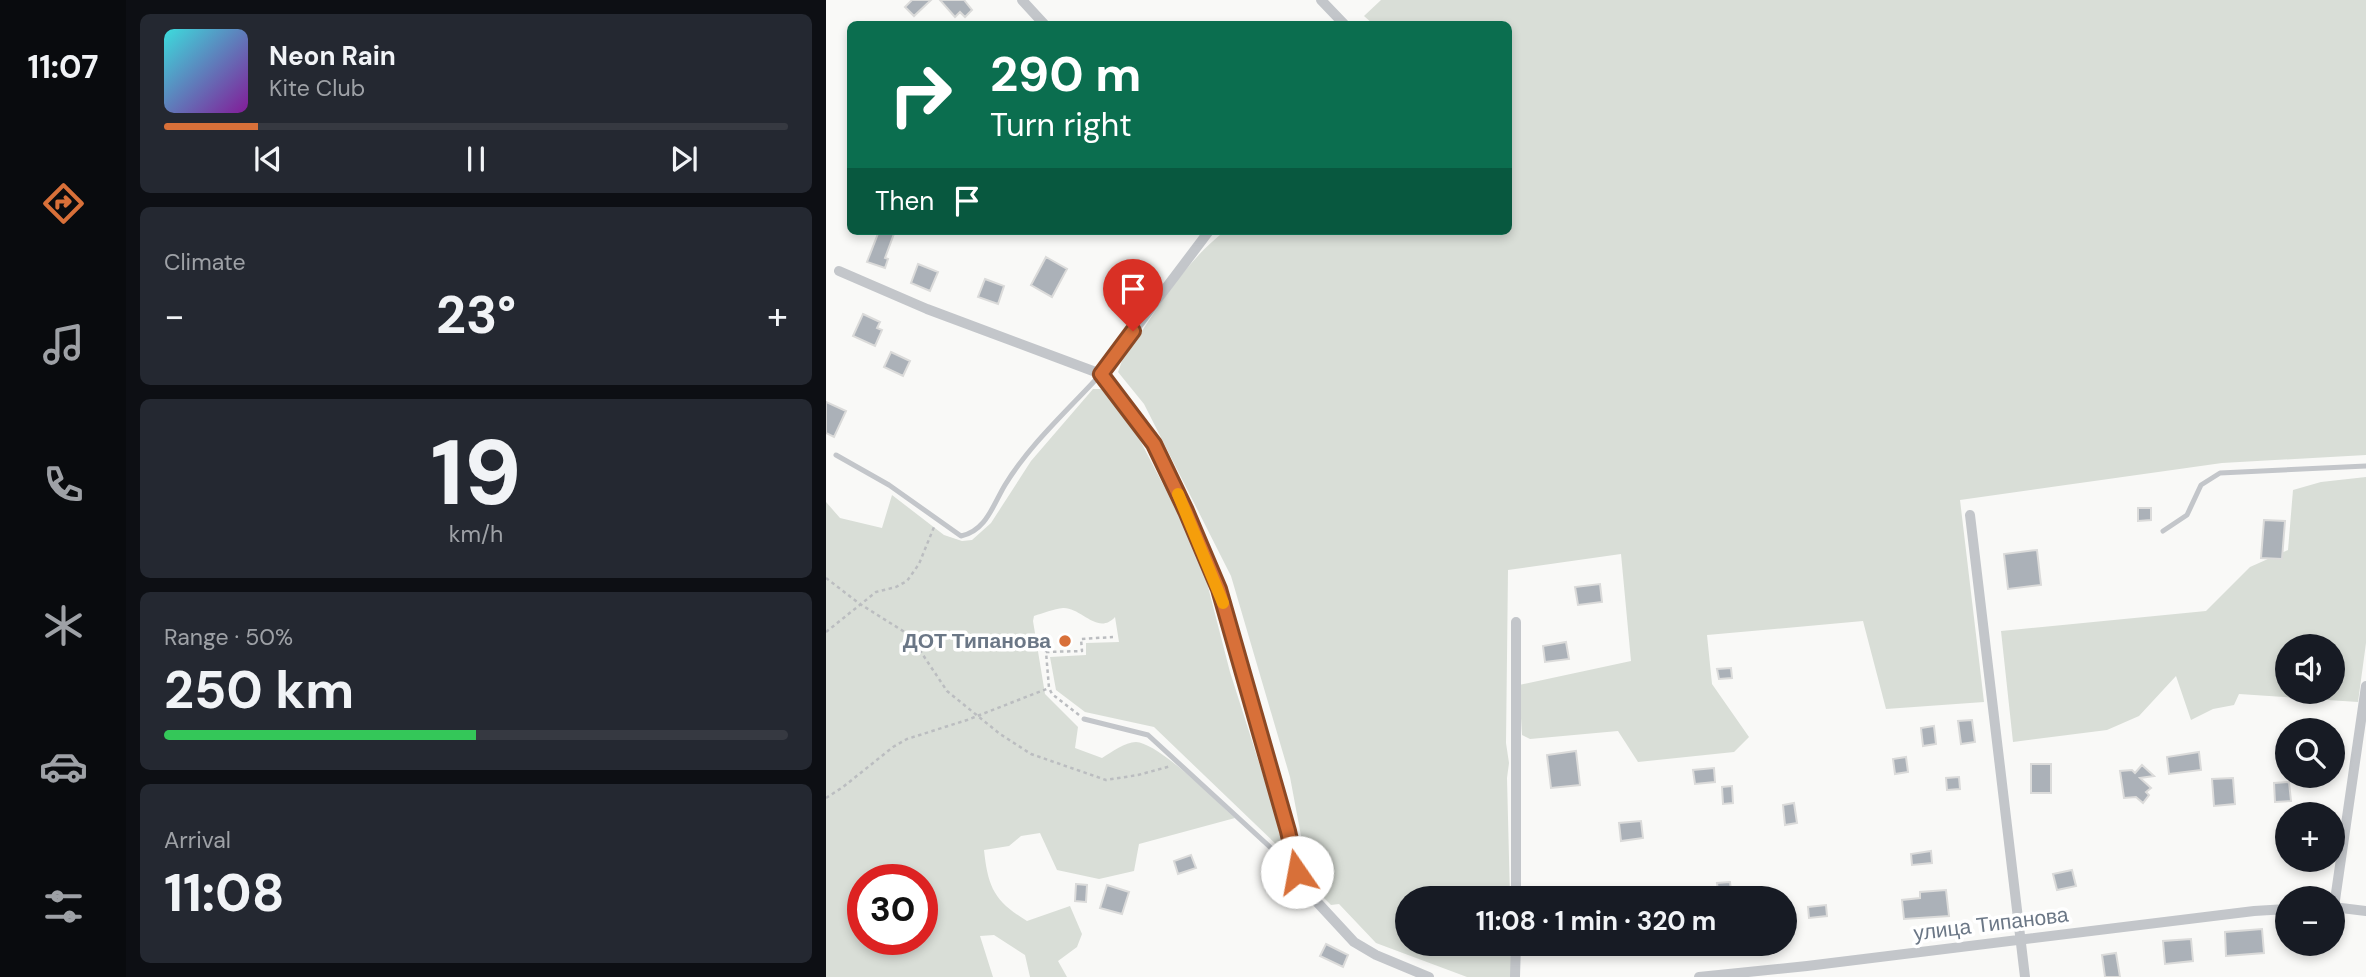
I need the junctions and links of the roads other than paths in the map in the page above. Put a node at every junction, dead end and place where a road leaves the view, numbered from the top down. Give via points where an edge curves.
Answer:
1 (1022, 0) edge
2 (1321, 0) edge
3 (1041, 21) edge
4 (1341, 21) edge
5 (1206, 235) edge
6 (839, 271) dead end
7 (1101, 374) junction
8 (836, 455) dead end
9 (2366, 466) edge
10 (1970, 515) dead end
11 (2163, 531) dead end
12 (1516, 622) dead end
13 (2366, 686) edge
14 (1084, 719) road end
15 (1297, 872) junction
16 (1516, 886) edge
17 (2337, 886) edge
18 (2345, 908) edge
19 (2275, 910) edge
20 (2366, 911) edge
21 (2021, 940) junction
22 (1516, 956) edge
23 (1429, 977) edge
24 (1515, 977) edge
25 (1699, 977) edge
26 (2025, 977) edge

1 - 3 street
2 - 4 street
5 - 7 street
6 - 7 street via 926,309
7 - 8 lane via 1038,443 973,534 961,536 889,485
7 - 15 street via 1154,444 1219,589
9 - 11 lane via 2220,473 2200,485 2187,515
10 - 21 street
12 - 16 street
13 - 17 street
14 - 15 lane via 1148,735
15 - 23 street via 1354,942
18 - 20 street
19 - 21 street, улица Типанова
21 - 25 street, улица Типанова
21 - 26 street
22 - 24 street

